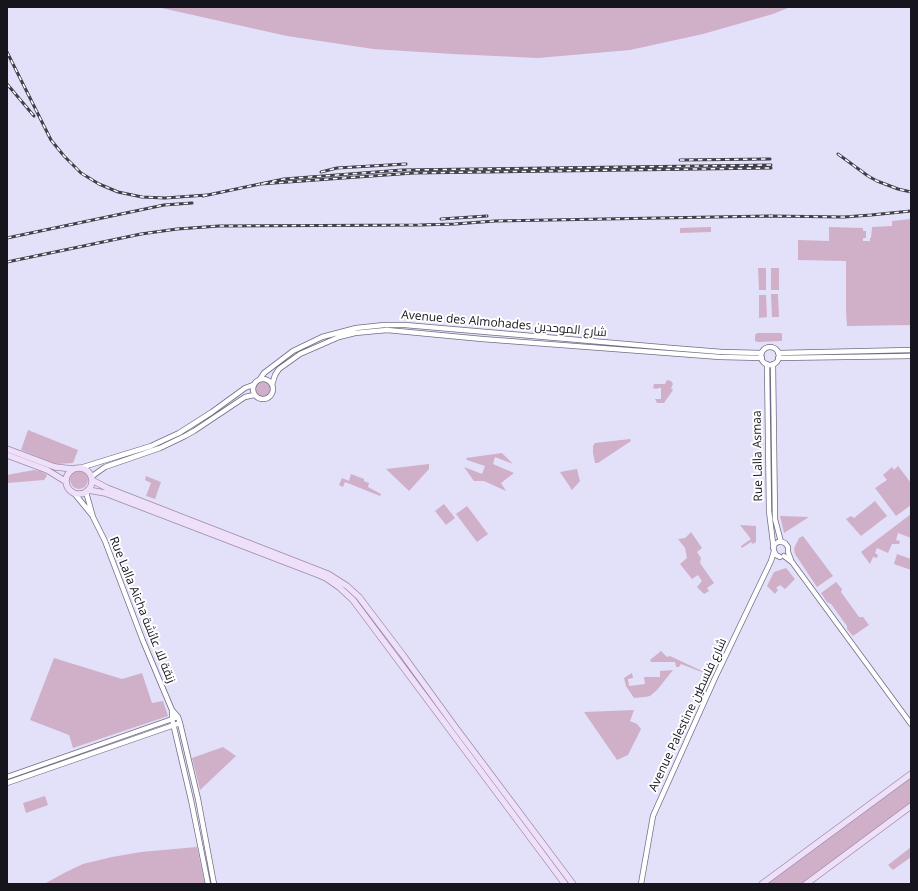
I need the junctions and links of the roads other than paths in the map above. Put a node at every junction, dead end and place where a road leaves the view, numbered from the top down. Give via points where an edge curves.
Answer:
1 (911, 350) edge
2 (762, 355) junction
3 (778, 355) junction
4 (911, 356) edge
5 (767, 364) junction
6 (773, 364) junction
7 (260, 379) junction
8 (253, 385) junction
9 (272, 386) junction
10 (254, 395) junction
11 (7, 449) edge
12 (7, 454) edge
13 (76, 468) junction
14 (92, 478) junction
15 (65, 481) junction
16 (87, 491) junction
17 (74, 493) junction
18 (94, 517) junction
19 (781, 542) junction
20 (774, 550) junction
21 (784, 555) junction
22 (771, 561) junction
23 (403, 655) junction
24 (397, 659) junction
25 (175, 718) junction
26 (180, 723) junction
27 (911, 724) edge
28 (174, 725) junction
29 (911, 774) edge
30 (7, 776) edge
31 (7, 783) edge
32 (911, 806) edge
33 (212, 870) junction
34 (205, 871) junction
35 (208, 884) edge
36 (214, 884) edge
37 (565, 884) edge
38 (573, 884) edge
39 (641, 884) edge
40 (762, 884) edge
41 (806, 884) edge

1 - 3 street
2 - 3 street via 764,349 770,347 776,349
2 - 5 street
2 - 7 street, Avenue des Almohades شارع الموحدين via 384,325 356,328 322,337 293,351
2 - 9 street, Avenue des Almohades شارع الموحدين via 713,357 387,330 339,337 300,354 279,369
3 - 4 street
3 - 6 street
5 - 6 street
5 - 20 street, Rue Lalla Asmaa via 768,511
6 - 19 street, Rue Lalla Asmaa via 775,519
7 - 8 street
7 - 9 street via 266,379
8 - 10 street
8 - 13 street via 179,433 144,448
9 - 10 street via 272,394 268,398 261,399
10 - 14 street via 244,397 185,436 160,448 106,467
11 - 13 main road via 55,467
12 - 15 main road via 47,470
13 - 14 main road via 87,471
13 - 15 main road via 69,472
14 - 16 main road
14 - 23 main road via 107,488 335,578 359,598
15 - 17 main road via 68,489
16 - 17 main road
16 - 18 street, Rue Lalla Aicha زنقة للا عائشة
16 - 24 main road via 105,493 326,578 353,600
17 - 18 street, Rue Lalla Aicha زنقة للا عائشة
18 - 25 street, Rue Lalla Aicha زنقة للا عائشة
19 - 20 street via 775,544
19 - 21 street via 787,545 788,549
20 - 21 street via 776,555
20 - 22 street, Avenue Palestine شارع فلسطين
21 - 22 street
21 - 27 street via 792,562
22 - 39 street, Avenue Palestine شارع فلسطين via 657,806
23 - 24 main road via 397,654
23 - 38 main road
24 - 37 main road
25 - 26 street, Rue Lalla Aicha زنقة للا عائشة
25 - 28 street, Rue Lalla Aicha زنقة للا عائشة
25 - 30 street
26 - 28 street
26 - 33 street, Rue Lalla Aicha زنقة للا عائشة
28 - 31 street
28 - 34 street, Rue Lalla Aicha زنقة للا عائشة
29 - 40 main road
32 - 41 main road
33 - 34 street
33 - 36 street, Rue Lalla Aicha زنقة للا عائشة
34 - 35 street, Rue Lalla Aicha زنقة للا عائشة

